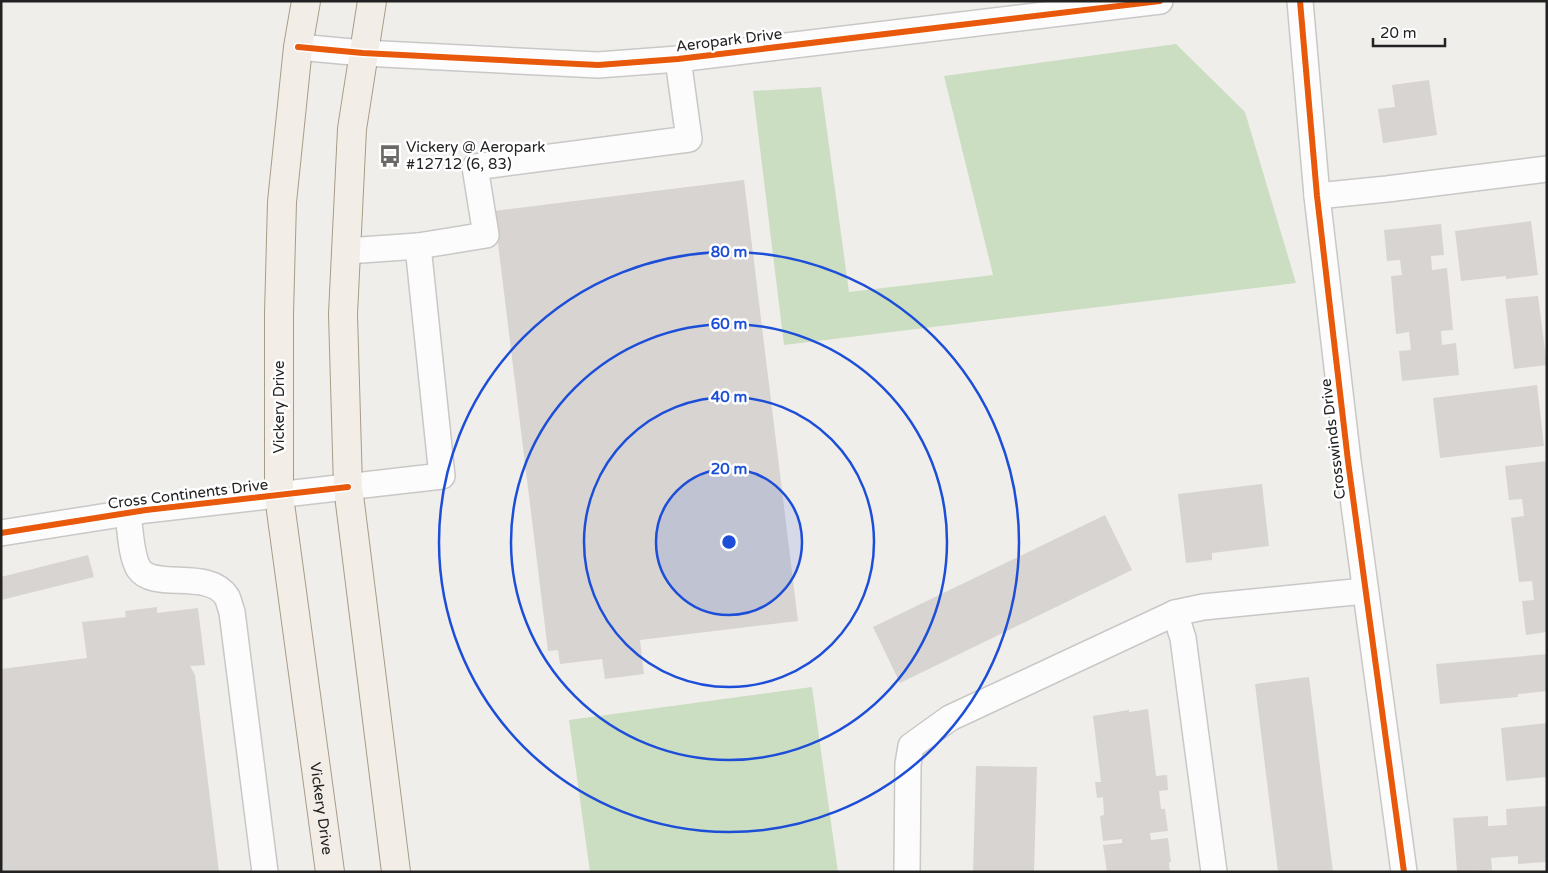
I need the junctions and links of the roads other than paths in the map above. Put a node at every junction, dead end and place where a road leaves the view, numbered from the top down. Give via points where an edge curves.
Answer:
1 (306, 1) edge
2 (372, 1) edge
3 (1160, 1) edge
4 (1300, 1) edge
5 (298, 47) junction
6 (363, 53) junction
7 (678, 59) junction
8 (1547, 169) edge
9 (1317, 196) junction
10 (418, 246) junction
11 (346, 251) junction
12 (348, 487) junction
13 (279, 496) junction
14 (128, 513) junction
15 (1, 533) edge
16 (1364, 591) junction
17 (1176, 614) junction
18 (265, 872) edge
19 (330, 872) edge
20 (396, 872) edge
21 (907, 872) edge
22 (1214, 872) edge
23 (1404, 872) edge

1 - 5 main road, Vickery Drive
2 - 6 main road
3 - 7 street, Aeropark Drive
4 - 9 street, Crosswinds Drive
5 - 6 street, Aeropark Drive
5 - 13 main road, Vickery Drive via 282,202
6 - 7 street, Aeropark Drive via 598,64
6 - 11 main road via 352,129
7 - 10 street via 689,139 475,167 486,235
8 - 9 street
9 - 16 street, Crosswinds Drive
10 - 11 street
10 - 12 street, Cross Continents Drive via 442,476
11 - 12 main road via 343,314
12 - 13 street, Cross Continents Drive
12 - 20 main road
13 - 14 street, Cross Continents Drive
13 - 19 main road, Vickery Drive
14 - 15 street, Cross Continents Drive
14 - 18 street via 134,554 139,569 146,576 204,582 218,587 227,597 232,612
16 - 17 street via 1203,607
16 - 23 street, Crosswinds Drive
17 - 21 street via 950,718 911,746
17 - 22 street via 1183,638

